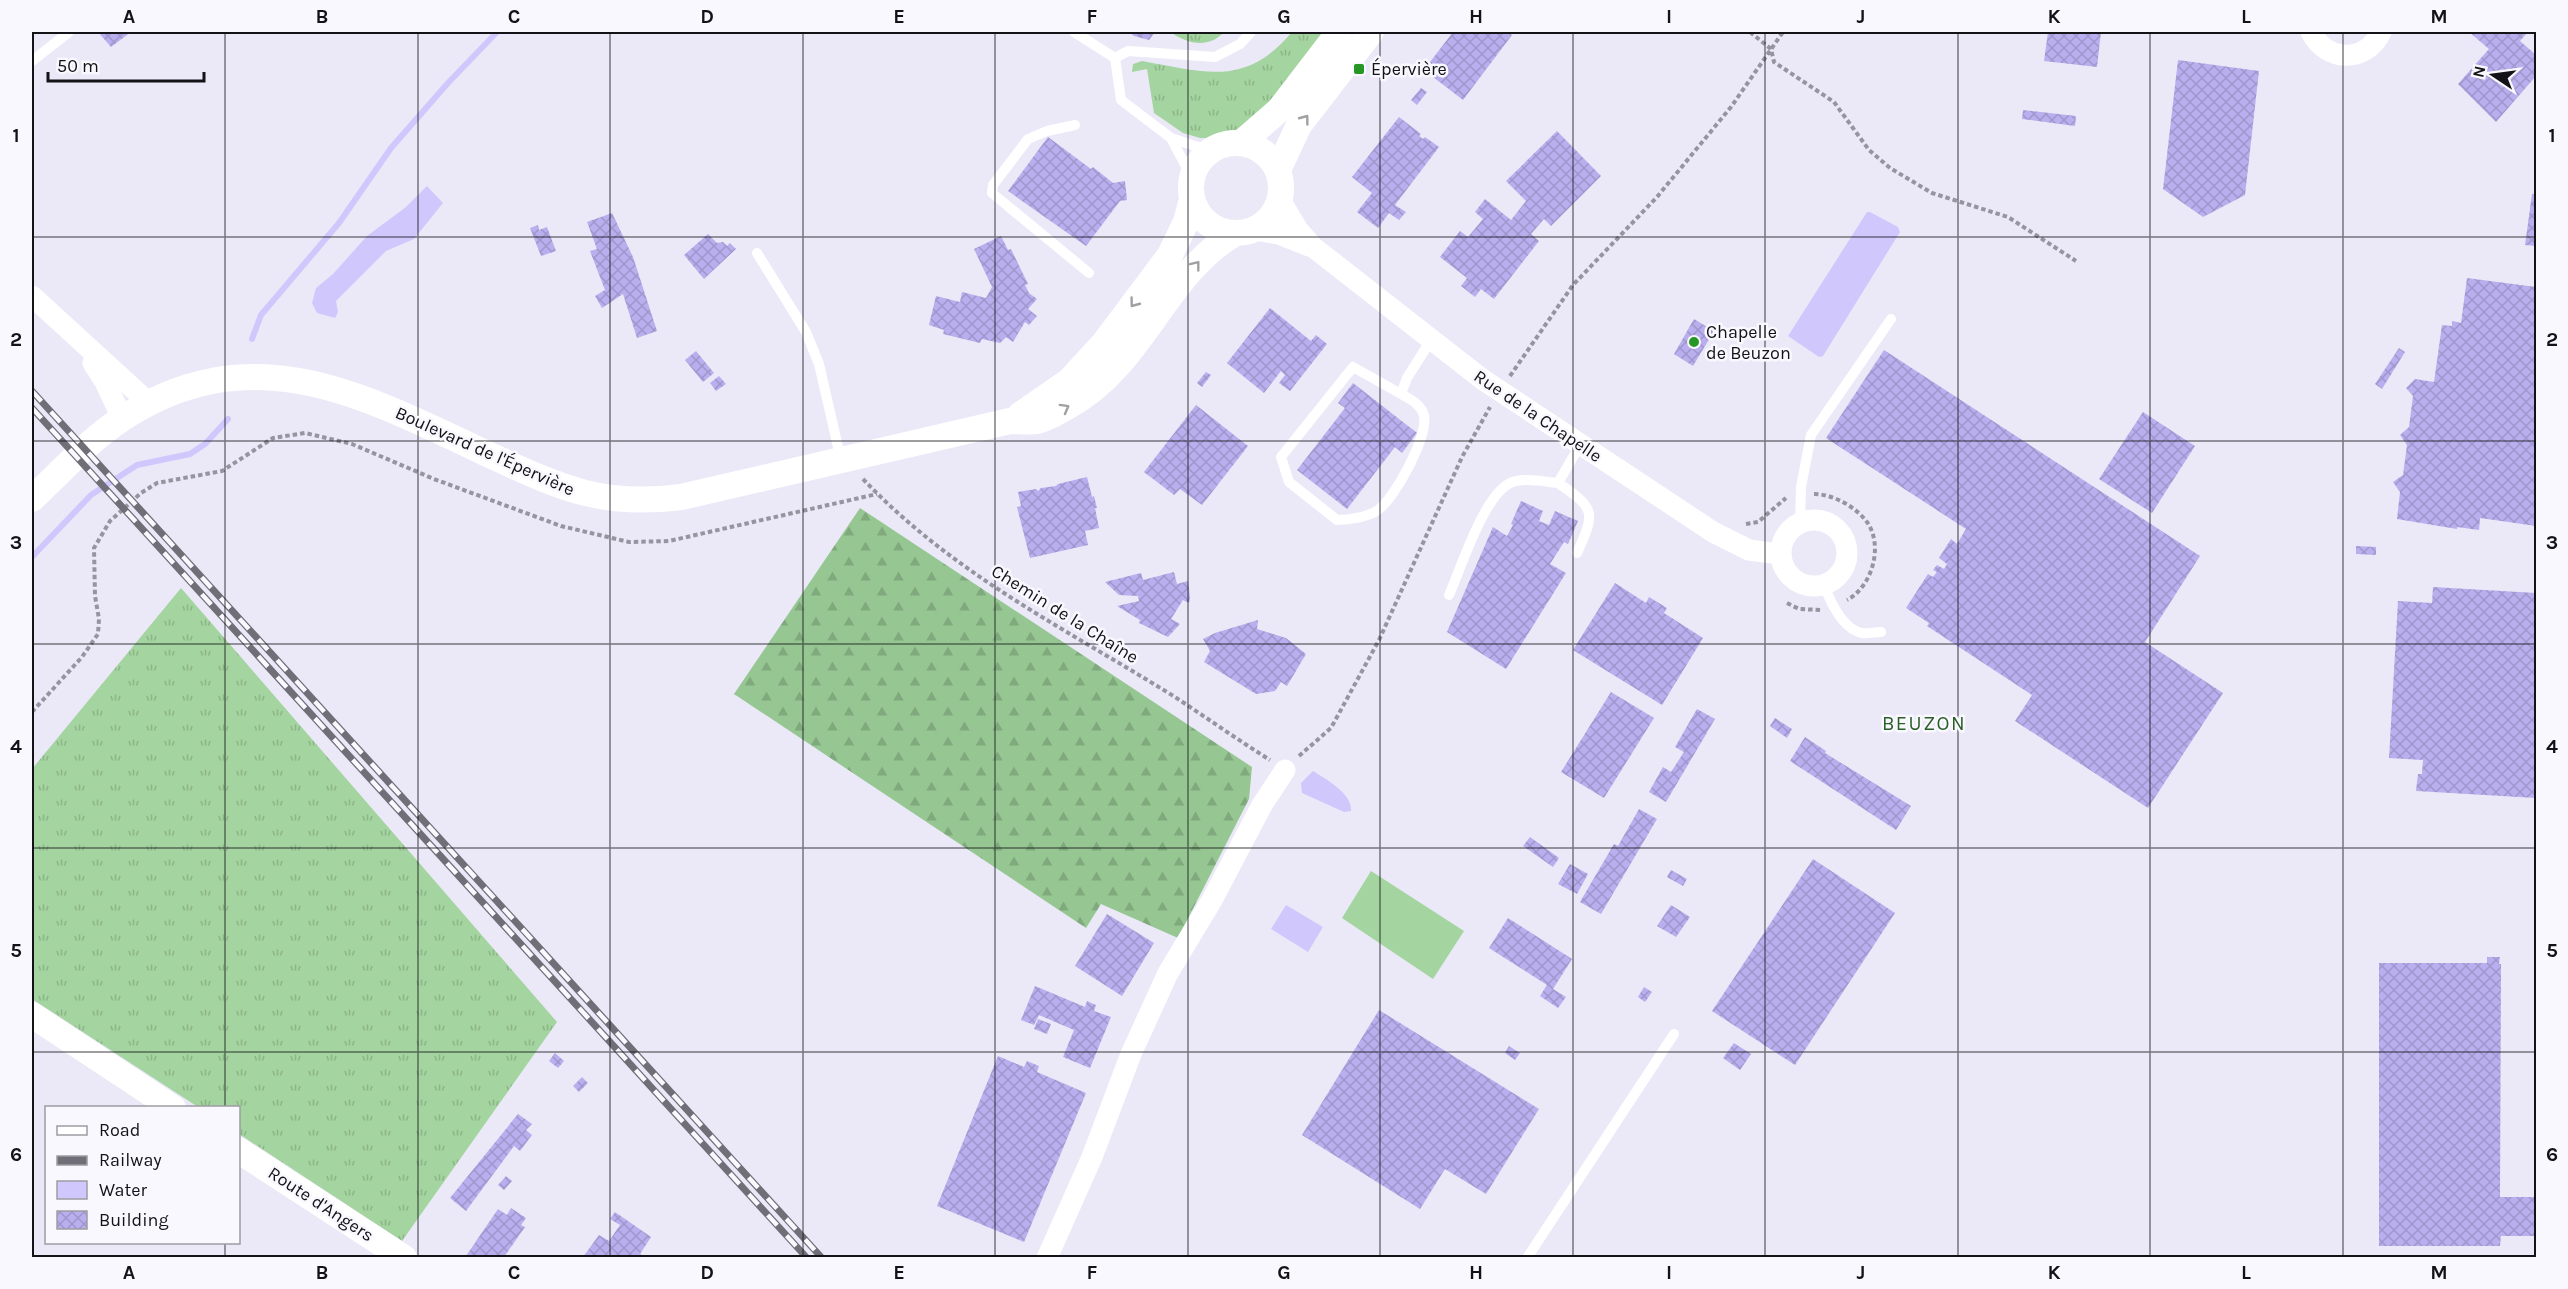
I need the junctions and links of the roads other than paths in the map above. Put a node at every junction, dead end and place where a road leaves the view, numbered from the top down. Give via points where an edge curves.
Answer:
1 (69, 32) edge
2 (1074, 32) edge
3 (1251, 32) edge
4 (1339, 32) edge
5 (1371, 32) edge
6 (2311, 32) edge
7 (2381, 32) edge
8 (1116, 58) junction
9 (32, 61) edge
10 (1075, 125) dead end
11 (1171, 138) junction
12 (1241, 143) junction
13 (1210, 151) junction
14 (1278, 170) junction
15 (1192, 188) junction
16 (1280, 200) junction
17 (1245, 232) junction
18 (1312, 248) junction
19 (757, 253) dead end
20 (1089, 273) dead end
21 (32, 296) edge
22 (1892, 319) dead end
23 (77, 340) junction
24 (1431, 340) junction
25 (1401, 394) junction
26 (149, 403) junction
27 (122, 418) junction
28 (1010, 422) junction
29 (1580, 445) junction
30 (845, 460) junction
31 (1558, 483) junction
32 (32, 499) edge
33 (1800, 523) junction
34 (1577, 553) dead end
35 (1780, 554) junction
36 (1824, 585) junction
37 (1449, 595) dead end
38 (1881, 632) dead end
39 (1285, 770) road end
40 (32, 1015) edge
41 (1674, 1034) dead end
42 (171, 1106) edge
43 (240, 1151) edge
44 (404, 1257) edge
45 (1047, 1257) edge
46 (1527, 1257) edge

1 - 9 lane
2 - 8 lane
3 - 8 lane via 1240,44 1215,57 1128,51
4 - 12 street via 1279,110
14 -> 5 street via 1299,125
6 - 7 street via 2328,51 2351,56 2363,52
8 - 11 lane via 1121,100
10 - 20 lane via 1028,139 993,185 992,193
11 - 13 lane
11 - 15 lane
12 - 13 street via 1224,144
12 - 14 street via 1263,152
13 - 15 street via 1198,163
14 - 16 street
15 - 17 street via 1197,212 1207,224 1220,231
15 -> 28 street, Boulevard de l'Épervière via 1186,222 1170,255 1104,343 1069,381
16 - 17 street via 1271,218
16 - 18 street, Rue de la Chapelle
17 - 18 street, Rue de la Chapelle via 1293,238
28 -> 17 street, Boulevard de l'Épervière via 1038,421 1092,391 1125,359 1204,255
18 - 24 street, Rue de la Chapelle
19 - 30 lane via 788,299 815,353 838,447
21 - 23 street
22 - 33 lane via 1811,435 1803,470
23 - 26 street
23 - 27 street via 105,382
24 - 25 lane
24 - 29 street, Rue de la Chapelle via 1499,392
25 - 25 lane via 1353,367 1281,457 1289,482 1337,520 1377,512 1393,495 1424,425 1424,413
26 - 27 street, Boulevard de l'Épervière
26 - 30 street, Boulevard de l'Épervière via 210,381 230,378 279,378 320,384 390,408 549,482 590,496 619,500 681,497
27 - 32 street, Boulevard de l'Épervière
28 - 30 street, Boulevard de l'Épervière
29 - 31 lane
29 - 35 street, Rue de la Chapelle via 1740,547
31 - 34 lane via 1587,506 1591,518
31 - 37 lane via 1514,481 1502,489 1487,506
33 - 35 street via 1786,535
33 - 36 street via 1826,522 1845,541 1844,567
35 - 36 street via 1784,569 1794,580 1809,586
36 - 38 lane via 1845,621 1860,633
39 - 45 street via 1168,973
40 - 42 street
41 - 46 lane
43 - 44 street, Route d'Angers

